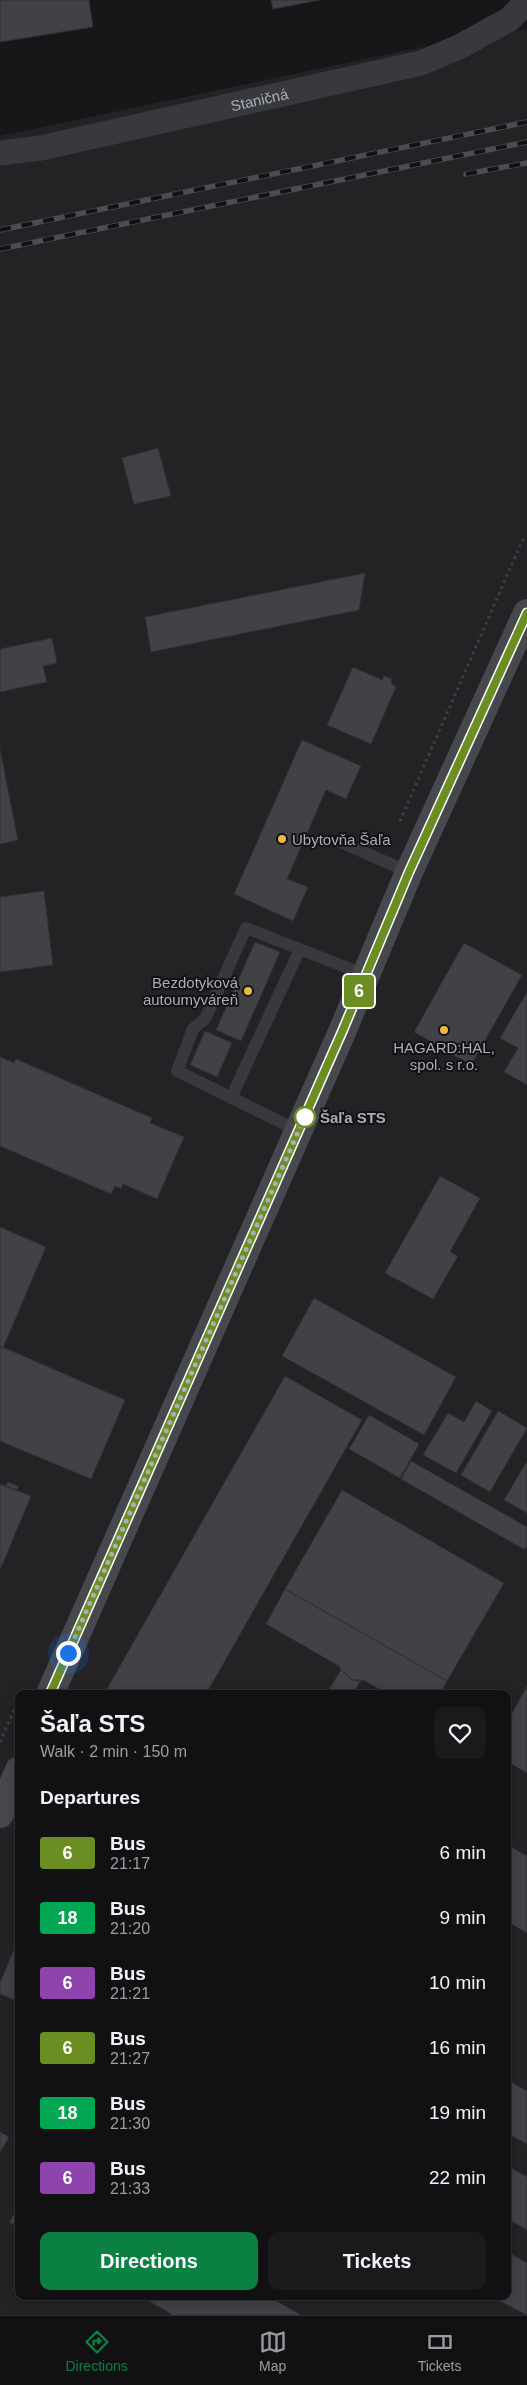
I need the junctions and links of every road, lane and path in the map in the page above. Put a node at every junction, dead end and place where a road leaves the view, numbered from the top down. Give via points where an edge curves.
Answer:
1 (527, 1) edge
2 (519, 18) edge
3 (0, 153) edge
4 (527, 613) edge
5 (340, 842) dead end
6 (409, 872) junction
7 (300, 949) junction
8 (366, 975) junction
9 (231, 1098) junction
10 (299, 1131) junction
11 (52, 1690) edge
12 (15, 1708) edge
13 (0, 1742) edge
14 (15, 1779) edge
15 (0, 1814) edge

1 - 2 street, Staničná
2 - 3 street, Staničná via 421,63 41,148
4 - 6 street
5 - 6 lane
6 - 8 street
7 - 8 lane
7 - 9 lane
7 - 9 lane via 246,928 205,1019 193,1029 177,1072
8 - 10 street
9 - 10 lane
10 - 11 street
12 - 13 path
14 - 15 street

